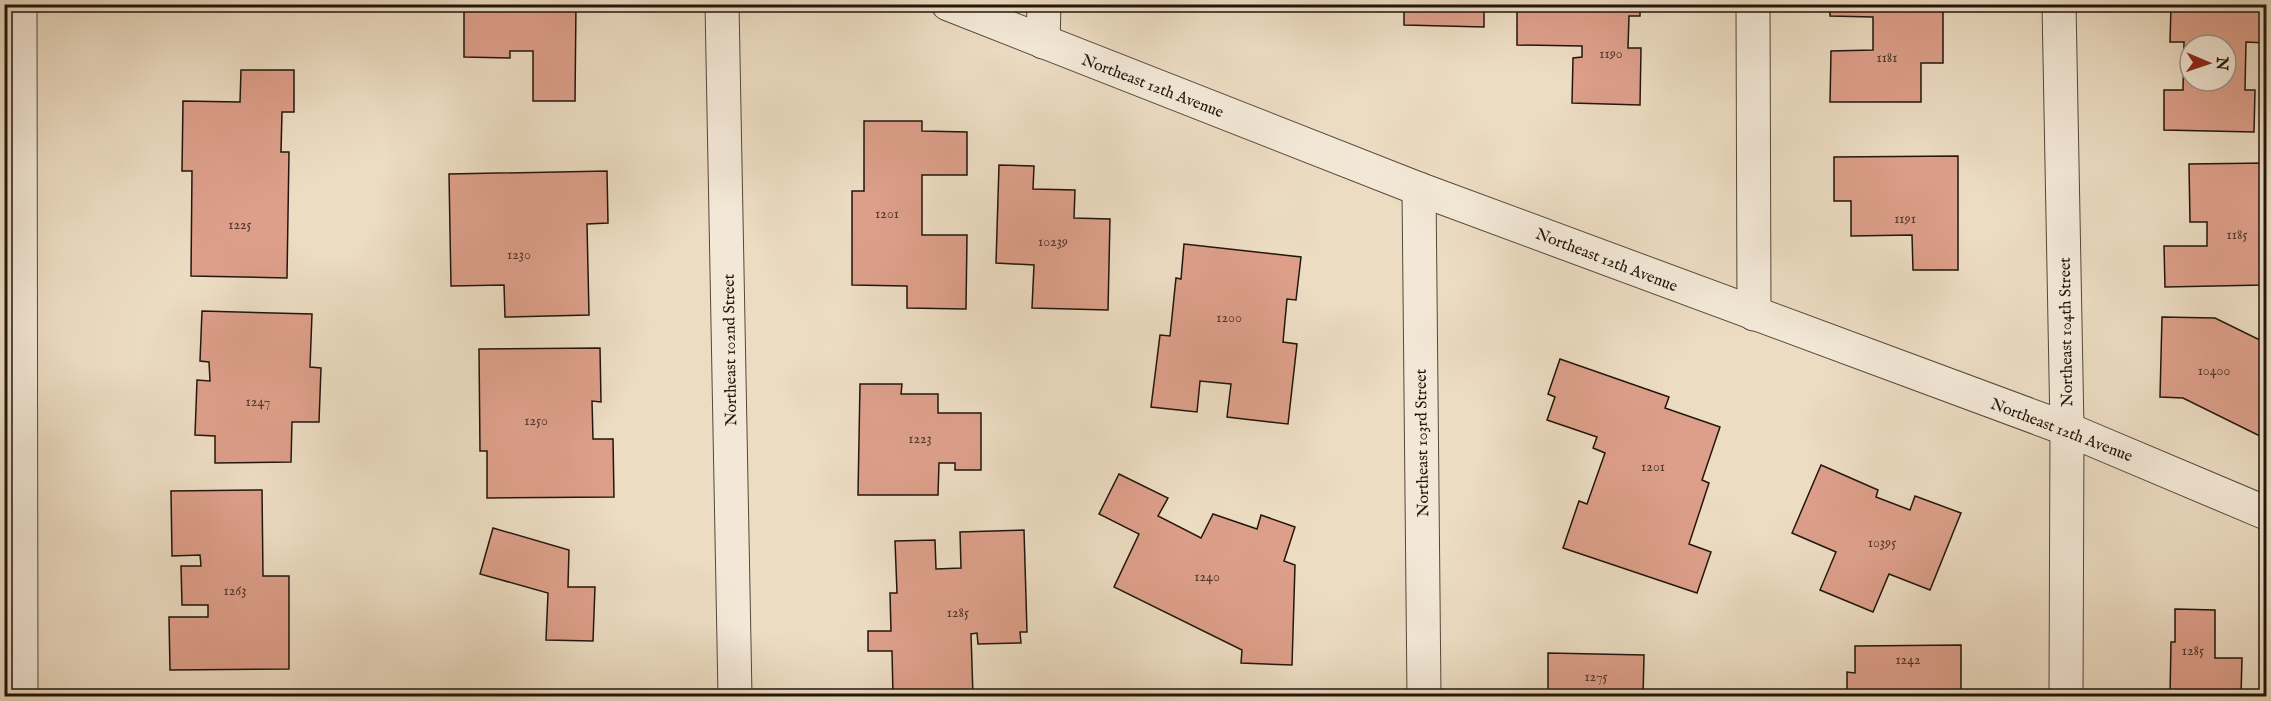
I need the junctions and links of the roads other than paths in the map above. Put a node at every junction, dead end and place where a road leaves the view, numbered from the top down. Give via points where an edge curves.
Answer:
1 (20, 4) edge
2 (722, 4) edge
3 (948, 4) edge
4 (1044, 4) edge
5 (1753, 4) edge
6 (2059, 4) edge
7 (1043, 42) junction
8 (1419, 189) junction
9 (1754, 314) junction
10 (2067, 429) junction
11 (2266, 513) edge
12 (21, 696) edge
13 (735, 696) edge
14 (1424, 696) edge
15 (2066, 696) edge

1 - 12 street
2 - 13 street, Northeast 102nd Street
3 - 7 street, Northeast 12th Avenue
4 - 7 street
5 - 9 street
6 - 10 street, Northeast 104th Street
7 - 8 street, Northeast 12th Avenue
8 - 9 street, Northeast 12th Avenue
8 - 14 street, Northeast 103rd Street
9 - 10 street, Northeast 12th Avenue
10 - 11 street, Northeast 12th Avenue
10 - 15 street, Northeast 104th Street

